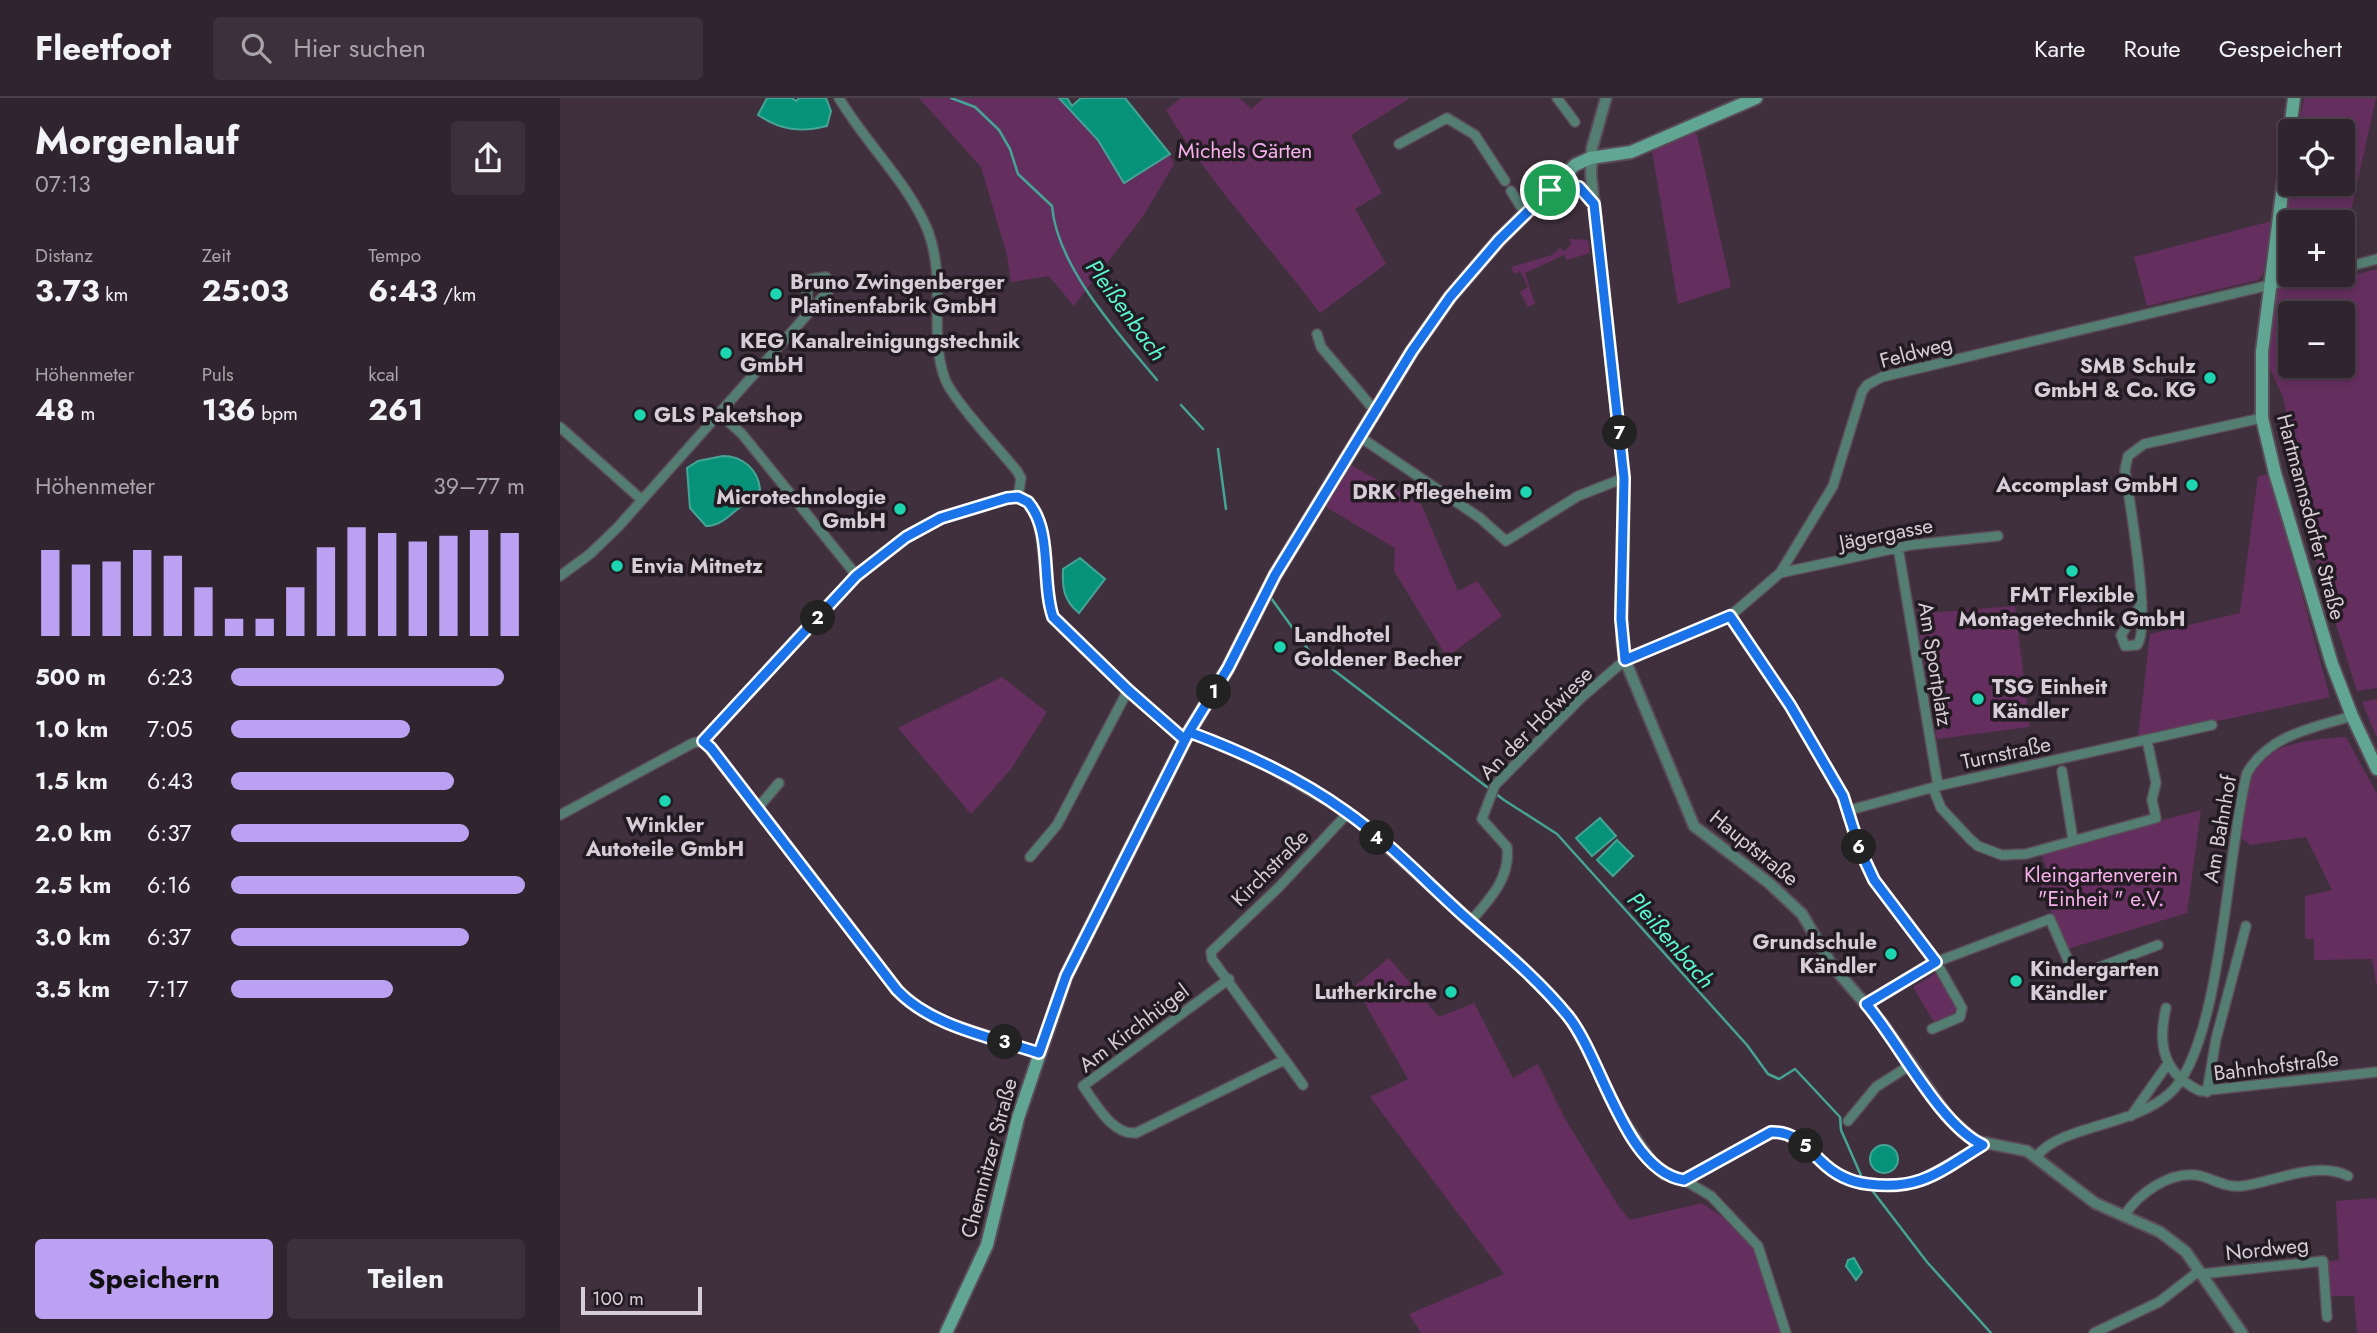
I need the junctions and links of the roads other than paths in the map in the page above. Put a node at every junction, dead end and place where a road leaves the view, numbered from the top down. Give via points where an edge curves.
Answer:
1 (839, 98) edge
2 (1557, 98) edge
3 (1605, 98) edge
4 (1756, 98) edge
5 (2294, 98) edge
6 (1575, 122) dead end
7 (1399, 144) dead end
8 (1590, 158) junction
9 (1505, 181) dead end
10 (1550, 190) junction
11 (1511, 191) dead end
12 (1594, 204) junction
13 (1525, 213) junction
14 (2377, 259) edge
15 (2355, 265) edge
16 (2278, 282) edge
17 (2271, 284) junction
18 (809, 313) dead end
19 (1317, 334) dead end
20 (1376, 412) junction
21 (720, 414) junction
22 (2262, 418) junction
23 (560, 427) edge
24 (1360, 437) junction
25 (650, 476) dead end
26 (1624, 478) junction
27 (657, 483) junction
28 (1018, 497) junction
29 (642, 500) junction
30 (1998, 536) dead end
31 (1898, 547) junction
32 (1780, 573) junction
33 (560, 576) edge
34 (856, 576) junction
35 (2142, 603) dead end
36 (1730, 616) junction
37 (1625, 660) junction
38 (1128, 690) junction
39 (2351, 716) junction
40 (2212, 725) dead end
41 (1187, 736) junction
42 (2147, 740) junction
43 (703, 741) junction
44 (2377, 769) edge
45 (2062, 771) dead end
46 (779, 783) dead end
47 (1935, 787) junction
48 (757, 809) junction
49 (1850, 810) junction
50 (1348, 813) junction
51 (560, 816) edge
52 (2073, 840) junction
53 (1030, 857) dead end
54 (1470, 922) junction
55 (2246, 926) dead end
56 (2158, 945) dead end
57 (1936, 962) junction
58 (1228, 979) junction
59 (1866, 1004) junction
60 (2166, 1008) dead end
61 (2207, 1012) junction
62 (2223, 1012) junction
63 (1932, 1029) dead end
64 (1039, 1053) junction
65 (1284, 1060) junction
66 (1912, 1064) junction
67 (2166, 1065) junction
68 (2377, 1072) edge
69 (2180, 1080) junction
70 (1303, 1085) dead end
71 (2207, 1092) junction
72 (2130, 1117) junction
73 (1848, 1121) dead end
74 (1983, 1145) junction
75 (2037, 1156) junction
76 (2348, 1176) dead end
77 (1684, 1180) junction
78 (2124, 1216) junction
79 (2200, 1273) junction
80 (2326, 1317) dead end
81 (946, 1333) edge
82 (1786, 1333) edge
83 (2094, 1333) edge
84 (2242, 1333) edge

1 - 28 street via 917,206 937,267 939,347 946,382 1017,471 1021,478
2 - 6 street
3 - 8 street
4 - 8 main road via 1631,152
5 - 17 main road, Hartmannsdorfer Straße
7 - 9 street via 1447,118 1475,135
8 - 10 main road, Chemnitzer Straße
8 - 12 street, Hauptstraße
10 - 12 street via 1579,187
10 - 13 main road, Chemnitzer Straße
11 - 13 street
12 - 26 street, Hauptstraße
13 - 20 main road, Chemnitzer Straße via 1450,297
14 - 15 street
16 - 17 street
17 - 22 main road, Hartmannsdorfer Straße via 2262,352
17 - 32 street, Feldweg via 1882,377 1867,385 1833,486
18 - 21 street
19 - 20 street via 1321,346
20 - 24 main road, Chemnitzer Straße
21 - 27 street
21 - 34 street via 795,493 805,514
22 - 35 street via 2144,444 2128,456 2125,470
22 - 39 main road, Hartmannsdorfer Straße
23 - 29 street
24 - 26 street via 1480,518 1506,541 1578,496
24 - 41 main road, Chemnitzer Straße via 1275,575
25 - 27 street
26 - 37 street, Hauptstraße via 1621,619
27 - 29 street
28 - 34 street via 926,525
28 - 38 street via 1036,514 1053,617
29 - 33 street via 599,546
30 - 31 street, Jägergasse
31 - 32 street, Jägergasse
31 - 47 street, Am Sportplatz
32 - 36 street, Feldweg
34 - 43 street via 790,641
36 - 37 street, Feldweg
36 - 49 street via 1790,705
37 - 54 street, An der Hofwiese via 1582,697 1489,794 1482,819 1507,848 1508,856 1500,886
37 - 59 street, Hauptstraße via 1694,826 1790,901 1833,967
38 - 41 street
38 - 53 street via 1057,825
39 - 44 main road, Hartmannsdorfer Straße
39 - 61 street, Am Bahnhof via 2280,739 2257,756 2247,773
40 - 42 street, Turnstraße
41 - 50 street via 1268,766
41 - 64 main road, Chemnitzer Straße via 1066,976
42 - 47 street, Turnstraße
42 - 52 street via 2156,783 2152,800 2156,818
43 - 48 street
43 - 51 street
45 - 52 street
46 - 48 street
47 - 49 street, Turnstraße
47 - 52 street, Am Sportplatz via 1941,808 1978,846 2002,855 2020,855
48 - 64 street via 906,1000 947,1022
49 - 57 street via 1860,850 1874,880
50 - 54 street
50 - 58 street, Kirchstraße via 1264,903 1214,946 1212,959
54 - 77 street via 1569,1017 1638,1143 1664,1175
55 - 62 street
56 - 57 street via 2084,973 2071,967 2050,919
57 - 59 street
57 - 63 street via 1963,1013
58 - 65 street
58 - 65 street, Am Kirchhügel via 1083,1086 1116,1128 1125,1134 1136,1133
59 - 66 street, Hauptstraße
60 - 67 street
61 - 62 street
61 - 69 street, Am Bahnhof
62 - 71 street
64 - 81 main road, Chemnitzer Straße via 986,1245
65 - 70 street
66 - 73 street via 1876,1087
66 - 74 street, Hauptstraße via 1950,1118
67 - 69 street
67 - 72 street
68 - 71 street, Bahnhofstraße
69 - 71 street, Bahnhofstraße
69 - 72 street via 2159,1103
72 - 75 street via 2050,1143
74 - 75 street via 2020,1148
74 - 77 street via 1907,1186 1871,1184 1830,1170 1800,1140 1782,1131 1771,1132
75 - 78 street via 2075,1191
76 - 78 street via 2338,1171 2308,1172 2229,1186 2191,1175 2147,1190
77 - 82 street via 1711,1196 1758,1247
78 - 79 street via 2160,1232 2186,1252
79 - 80 street, Nordweg via 2323,1261
79 - 83 street via 2159,1301
79 - 84 street

